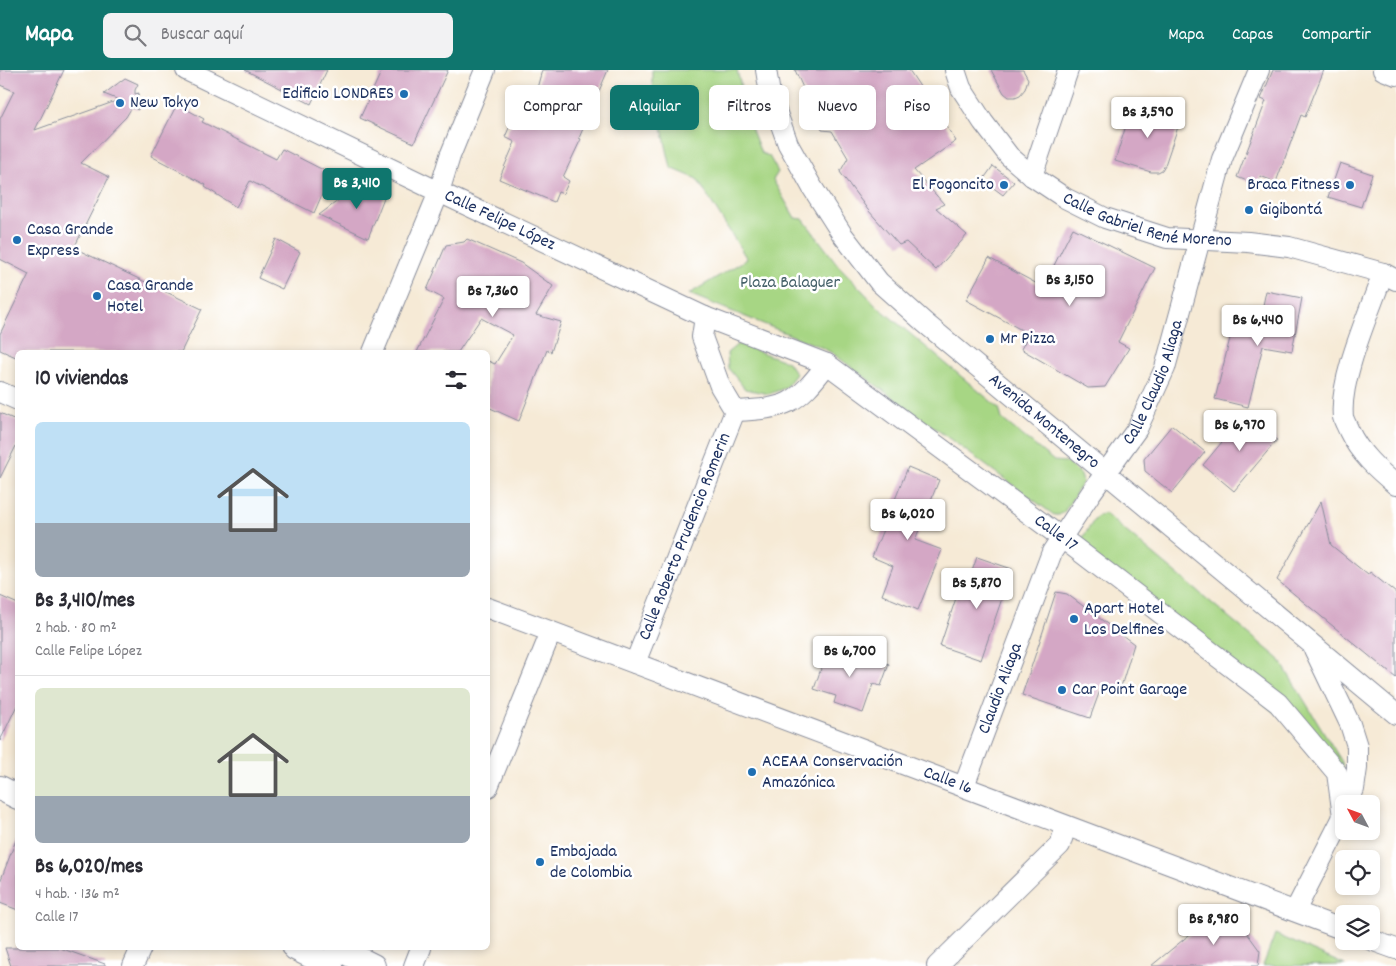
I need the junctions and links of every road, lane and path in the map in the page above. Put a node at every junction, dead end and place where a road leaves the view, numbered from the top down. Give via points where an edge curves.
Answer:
1 (186, 70) edge
2 (485, 70) edge
3 (766, 70) edge
4 (955, 70) edge
5 (1068, 70) edge
6 (1259, 70) edge
7 (1383, 70) edge
8 (1396, 75) edge
9 (1032, 176) junction
10 (439, 192) junction
11 (1201, 239) junction
12 (1390, 277) edge
13 (705, 317) junction
14 (374, 350) edge
15 (827, 364) junction
16 (0, 392) edge
17 (15, 399) edge
18 (735, 410) junction
19 (1106, 472) junction
20 (1396, 485) edge
21 (1062, 538) junction
22 (490, 609) edge
23 (551, 632) junction
24 (1312, 645) junction
25 (636, 663) junction
26 (1396, 714) edge
27 (490, 781) edge
28 (964, 786) junction
29 (0, 788) edge
30 (1341, 795) edge
31 (1352, 795) edge
32 (15, 796) edge
33 (0, 804) edge
34 (15, 811) edge
35 (1066, 826) junction
36 (1335, 833) edge
37 (1295, 912) junction
38 (1335, 927) edge
39 (1380, 943) edge
40 (1396, 949) edge
41 (140, 950) edge
42 (299, 950) edge
43 (341, 950) edge
44 (420, 950) edge
45 (133, 966) edge
46 (331, 966) edge
47 (373, 966) edge
48 (414, 966) edge
49 (937, 966) edge

1 - 10 street, Calle Felipe López
2 - 10 street
3 - 19 street, Avenida Montenegro via 770,94 788,144 842,234 879,282
4 - 9 street, Calle Gabriel René Moreno via 961,88 983,122 1009,156
5 - 9 street
6 - 11 street, Calle Claudio Aliaga via 1222,159
7 - 8 street
9 - 11 street, Calle Gabriel René Moreno via 1065,198 1105,218 1167,238
10 - 13 street, Calle Felipe López
10 - 14 street
11 - 12 street, Calle Gabriel René Moreno via 1289,247
11 - 19 street, Calle Claudio Aliaga via 1164,368 1137,429
12 - 20 street via 1359,338 1344,394 1343,418 1369,462
13 - 15 street, Calle 17
13 - 18 street, Calle Roberto Prudencio Romerin via 704,345 720,386
15 - 18 street, Calle Roberto Prudencio Romerin via 809,388 787,404 768,409
15 - 21 street, Calle 17
16 - 17 street
18 - 25 street, Calle Roberto Prudencio Romerin
19 - 21 street, Calle Claudio Aliaga
19 - 24 street, Avenida Montenegro
21 - 28 street, Claudio Aliaga via 1052,552
21 - 30 street, Calle 17 via 1278,703 1337,773
22 - 23 street, Calle 16
23 - 25 street, Calle 16
23 - 27 street
24 - 26 street, Avenida Montenegro
24 - 31 street via 1350,724 1357,746
25 - 28 street, Calle 16
28 - 35 street, Calle 16
29 - 32 street
33 - 34 street
35 - 37 street, Calle 16
35 - 49 street via 1060,845
36 - 37 street
37 - 38 street, Calle 16
39 - 40 street
41 - 45 street
42 - 46 street
43 - 47 street
44 - 48 street

